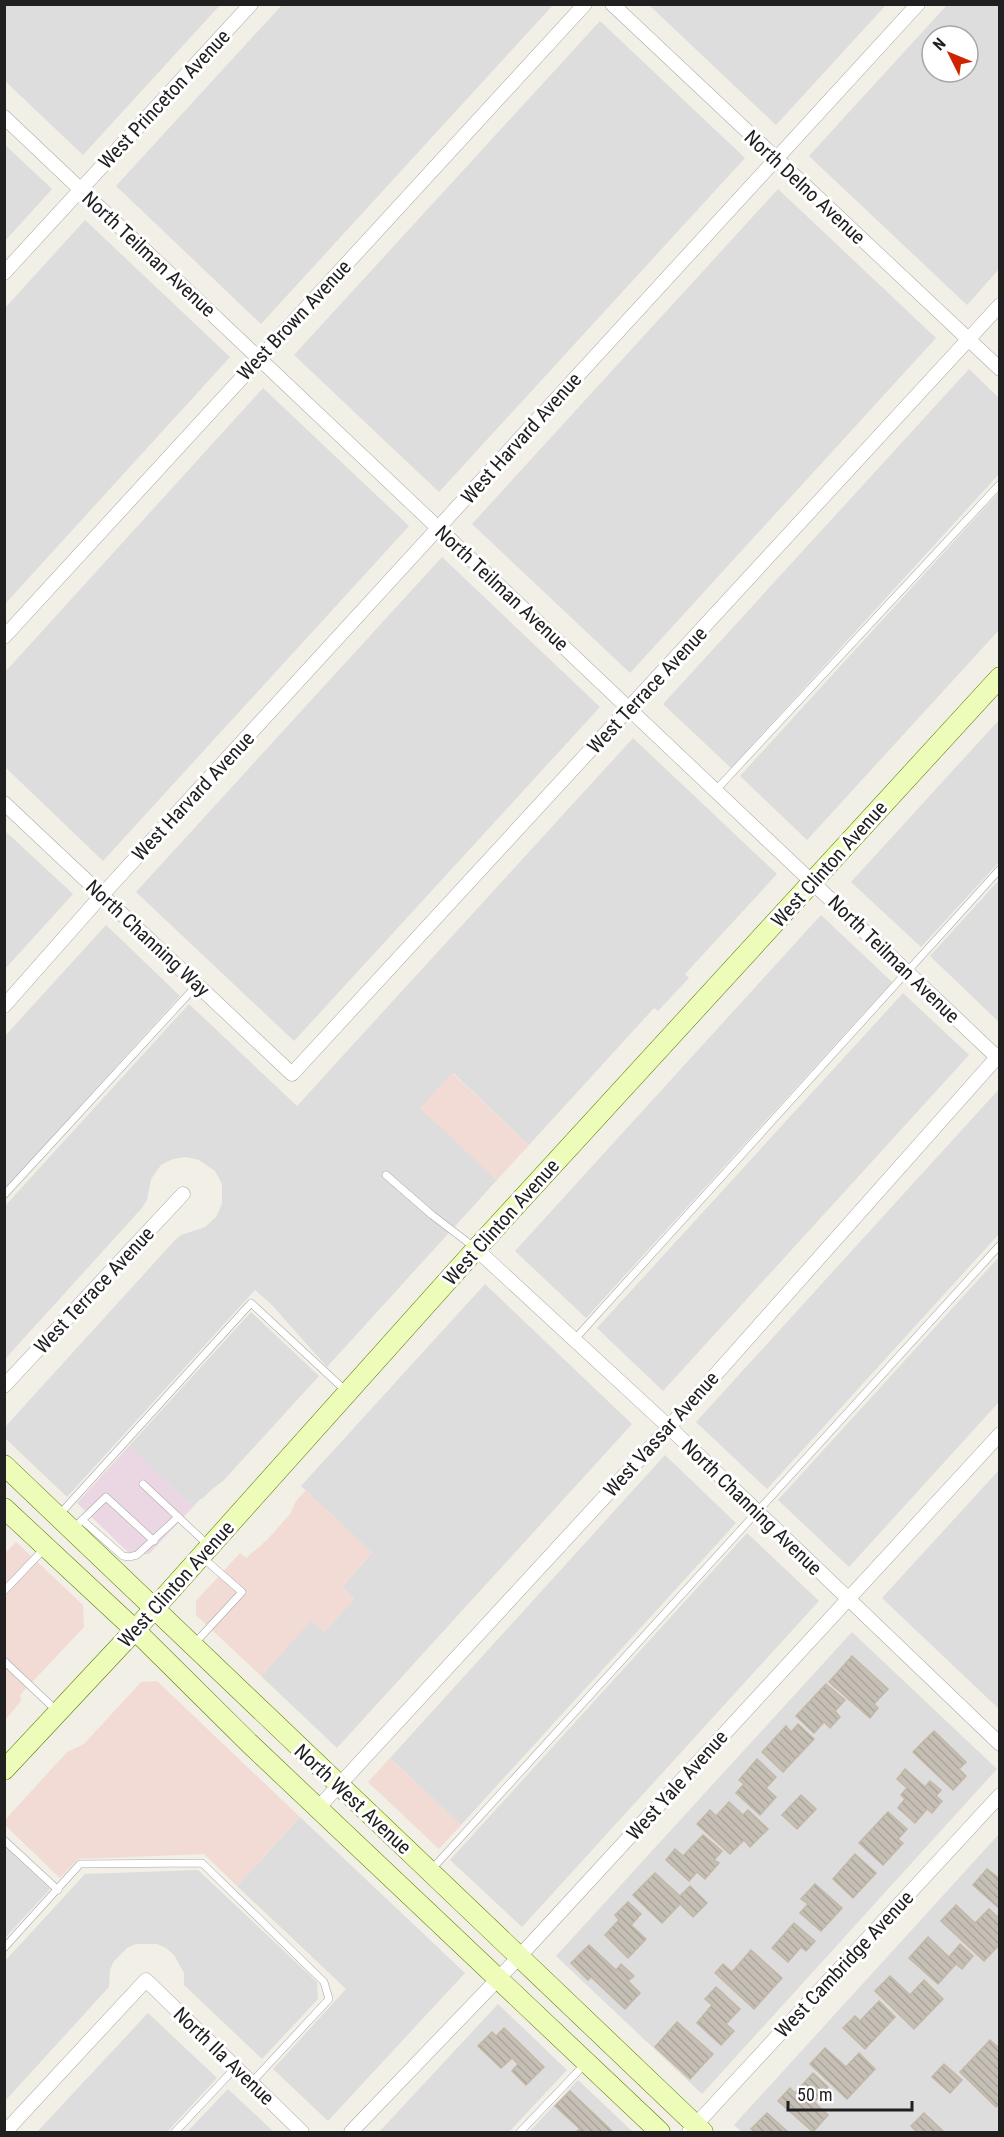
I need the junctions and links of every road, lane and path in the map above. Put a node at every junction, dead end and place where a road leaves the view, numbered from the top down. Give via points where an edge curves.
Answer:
1 (251, 4) edge
2 (585, 4) edge
3 (612, 4) edge
4 (918, 4) edge
5 (4, 117) edge
6 (776, 160) junction
7 (81, 190) junction
8 (4, 273) edge
9 (999, 305) edge
10 (968, 340) junction
11 (260, 358) junction
12 (999, 369) edge
13 (999, 484) edge
14 (439, 528) junction
15 (4, 637) edge
16 (999, 677) edge
17 (630, 709) junction
18 (716, 790) junction
19 (4, 802) edge
20 (999, 869) edge
21 (813, 881) junction
22 (102, 895) junction
23 (908, 972) junction
24 (197, 984) junction
25 (4, 1006) edge
26 (998, 1057) edge
27 (292, 1074) joint
28 (386, 1175) dead end
29 (183, 1194) dead end
30 (4, 1196) edge
31 (999, 1245) edge
32 (476, 1249) junction
33 (574, 1340) junction
34 (4, 1386) edge
35 (348, 1393) junction
36 (669, 1427) junction
37 (999, 1434) edge
38 (4, 1465) edge
39 (143, 1484) dead end
40 (4, 1508) edge
41 (757, 1511) junction
42 (58, 1515) junction
43 (178, 1517) junction
44 (78, 1525) junction
45 (154, 1541) junction
46 (46, 1547) junction
47 (206, 1551) junction
48 (4, 1591) edge
49 (847, 1599) junction
50 (155, 1608) junction
51 (135, 1630) junction
52 (193, 1645) junction
53 (4, 1661) edge
54 (58, 1712) junction
55 (999, 1744) edge
56 (4, 1770) edge
57 (338, 1786) junction
58 (999, 1795) edge
59 (318, 1808) junction
60 (4, 1840) edge
61 (430, 1871) junction
62 (58, 1890) junction
63 (4, 1948) edge
64 (519, 1957) junction
65 (498, 1979) junction
66 (586, 2062) junction
67 (236, 2067) junction
68 (251, 2083) junction
69 (696, 2130) edge
70 (5, 2133) edge
71 (175, 2133) edge
72 (302, 2133) edge
73 (351, 2133) edge
74 (520, 2133) edge
75 (660, 2133) edge

1 - 7 street, West Princeton Avenue
2 - 11 street, West Brown Avenue
3 - 6 street, North Delno Avenue
4 - 6 street, West Harvard Avenue
5 - 7 street, North Teilman Avenue
6 - 10 street, North Delno Avenue
6 - 14 street, West Harvard Avenue
7 - 8 street, West Princeton Avenue
7 - 11 street, North Teilman Avenue
9 - 10 street, West Terrace Avenue
10 - 12 street, North Delno Avenue
10 - 17 street, West Terrace Avenue
11 - 14 street, North Teilman Avenue
11 - 15 street, West Brown Avenue
13 - 18 lane
14 - 17 street, North Teilman Avenue
14 - 22 street, West Harvard Avenue
16 - 21 main road, West Clinton Avenue
17 - 18 street, North Teilman Avenue
17 - 27 street, West Terrace Avenue
18 - 21 street, North Teilman Avenue
19 - 22 street, North Channing Way
20 - 23 lane
21 - 23 street, North Teilman Avenue
21 - 32 main road, West Clinton Avenue
22 - 24 street, North Channing Way
22 - 25 street, West Harvard Avenue
23 - 26 street, North Teilman Avenue
23 - 33 lane
24 - 27 street, North Channing Way
24 - 30 lane
26 - 36 street, West Vassar Avenue
28 - 32 lane
29 - 34 street, West Terrace Avenue
31 - 41 lane
32 - 33 street, North Channing Avenue
32 - 35 main road, West Clinton Avenue
33 - 36 street, North Channing Avenue
35 - 42 lane via 251,1303
35 - 47 main road, West Clinton Avenue
36 - 41 street, North Channing Avenue
36 - 57 street, West Vassar Avenue
37 - 49 street, West Yale Avenue
38 - 42 main road, North West Avenue
39 - 43 lane
40 - 46 main road, North West Avenue
41 - 49 street, North Channing Avenue
41 - 61 lane
42 - 44 main road, North West Avenue
43 - 45 lane
43 - 47 lane
44 - 45 lane via 123,1556 137,1555
44 - 45 lane via 106,1497
44 - 50 main road, North West Avenue
46 - 48 lane
46 - 51 main road, North West Avenue
47 - 50 main road, West Clinton Avenue
47 - 52 lane via 242,1592
49 - 55 street, North Channing Avenue
49 - 64 street, West Yale Avenue
50 - 51 main road, West Clinton Avenue
50 - 52 main road, North West Avenue
51 - 54 main road, West Clinton Avenue
51 - 59 main road, North West Avenue
52 - 57 main road, North West Avenue
53 - 54 lane
54 - 56 main road, West Clinton Avenue
57 - 59 street, West Vassar Avenue
57 - 61 main road, North West Avenue
58 - 69 street, West Cambridge Avenue
59 - 65 main road, North West Avenue
60 - 62 lane
61 - 64 main road, North West Avenue
62 - 63 lane
62 - 68 lane via 80,1864 202,1863 324,1982 329,1999
64 - 65 street, West Yale Avenue
64 - 69 main road, North West Avenue
65 - 66 main road, North West Avenue
65 - 73 street, West Yale Avenue
66 - 74 lane
66 - 75 main road, North West Avenue
67 - 68 street, North Ila Avenue
67 - 70 street, North Ila Avenue via 146,1980
67 - 71 lane
68 - 72 street, North Ila Avenue

